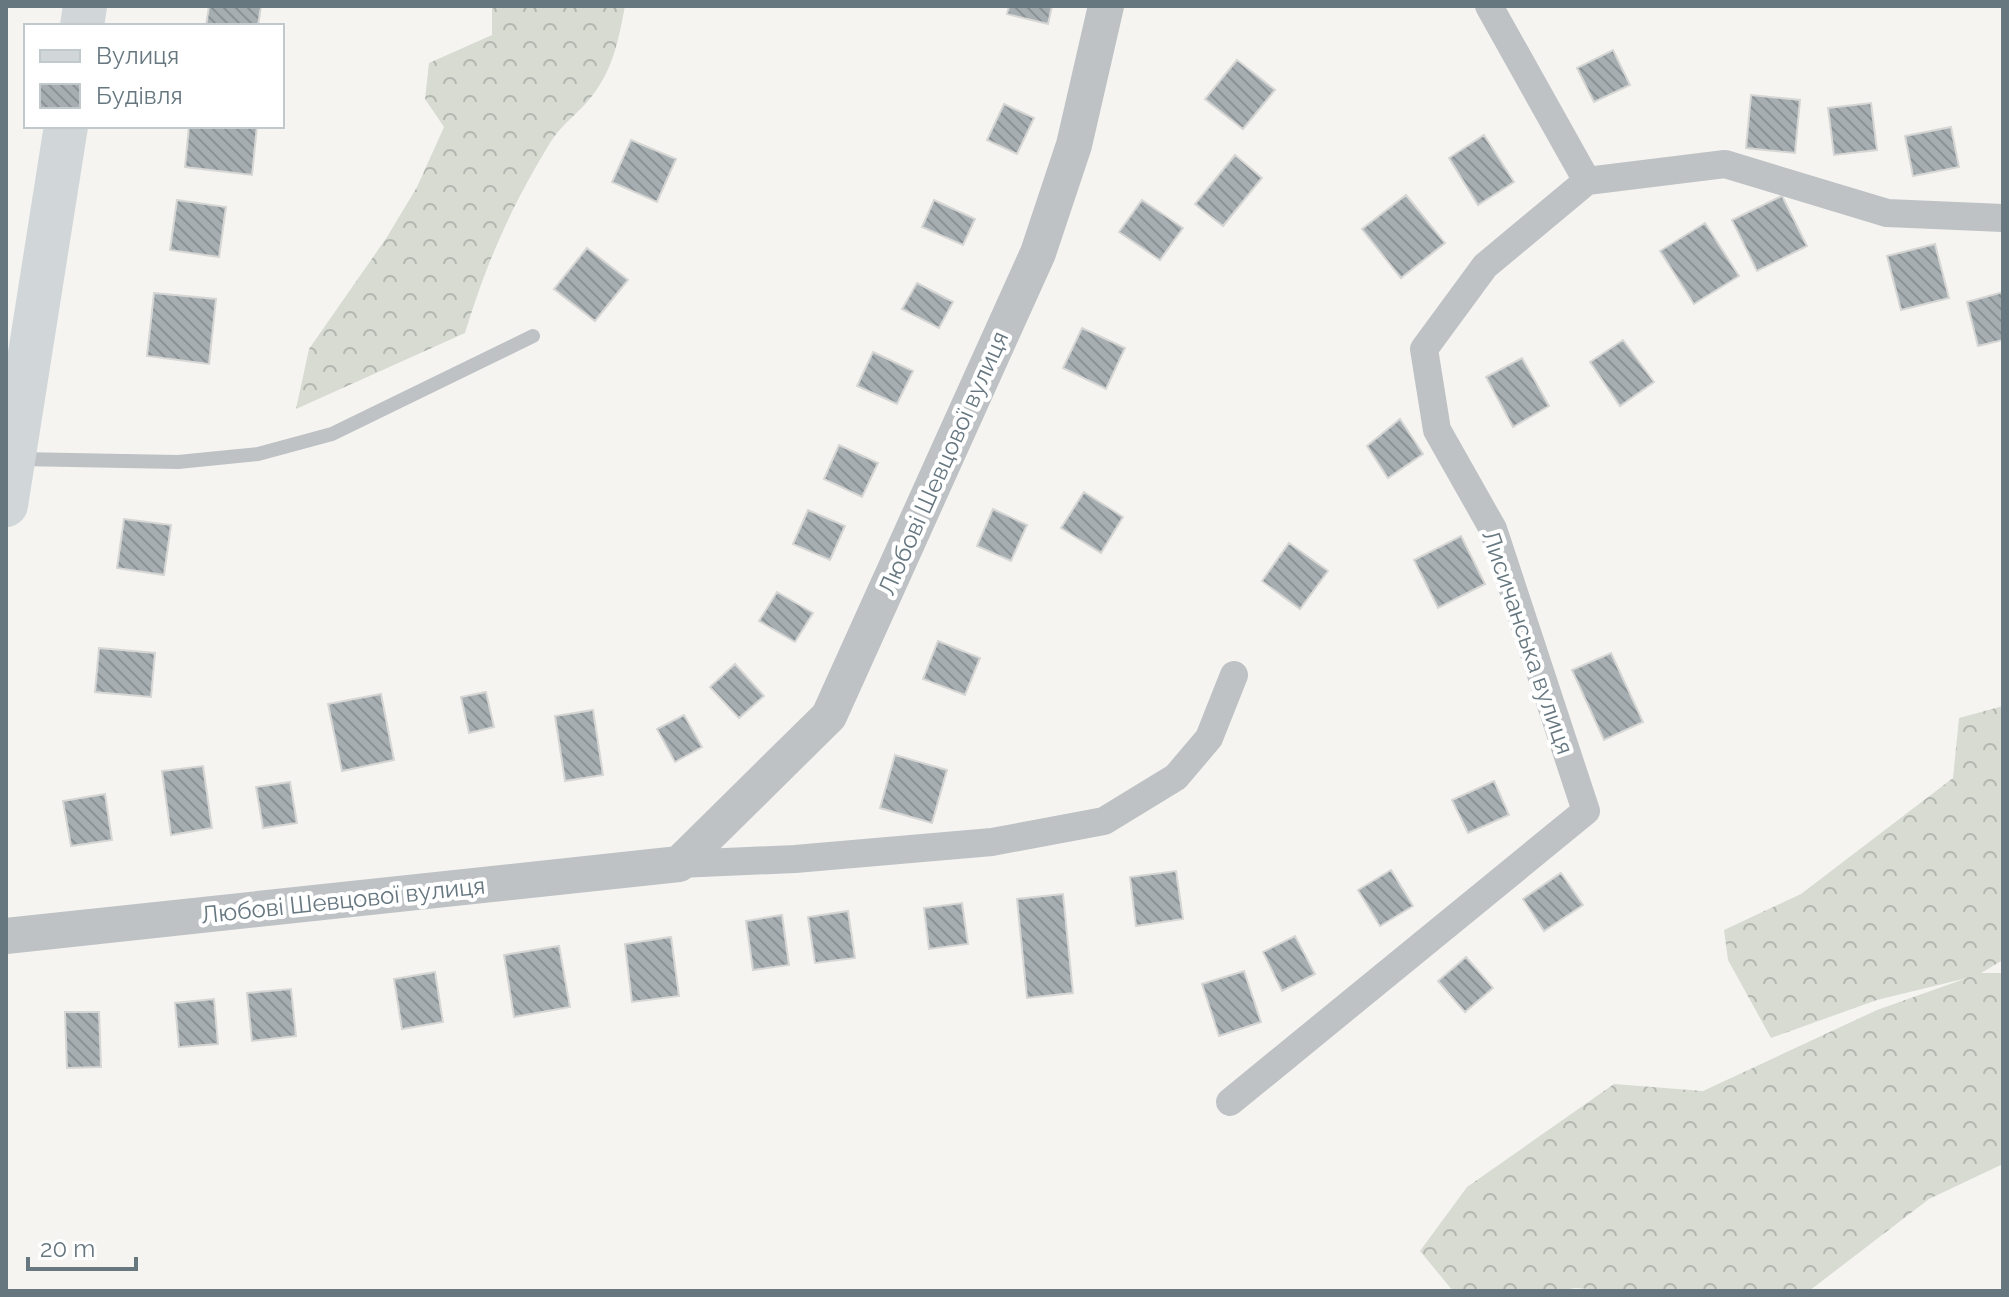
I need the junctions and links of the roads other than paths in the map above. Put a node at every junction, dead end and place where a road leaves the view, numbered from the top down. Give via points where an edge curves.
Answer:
1 (1106, 6) edge
2 (1489, 6) edge
3 (66, 128) edge
4 (1587, 181) junction
5 (2003, 218) edge
6 (533, 336) dead end
7 (13, 459) junction
8 (6, 505) edge
9 (1234, 675) dead end
10 (679, 864) junction
11 (6, 936) edge
12 (1230, 1102) dead end

1 - 10 street, Любові Шевцової вулиця via 1074,145 1038,253 829,716
2 - 4 street
3 - 7 main road
4 - 5 street via 1725,164 1887,213
4 - 12 street, Лисичанська вулиця via 1485,266 1424,349 1437,430 1493,529 1586,811
6 - 7 lane via 332,434 258,454 178,462
7 - 8 main road
9 - 10 street, Любові Шевцової вулиця via 1209,738 1176,777 1104,821 992,842
10 - 11 street, Любові Шевцової вулиця

